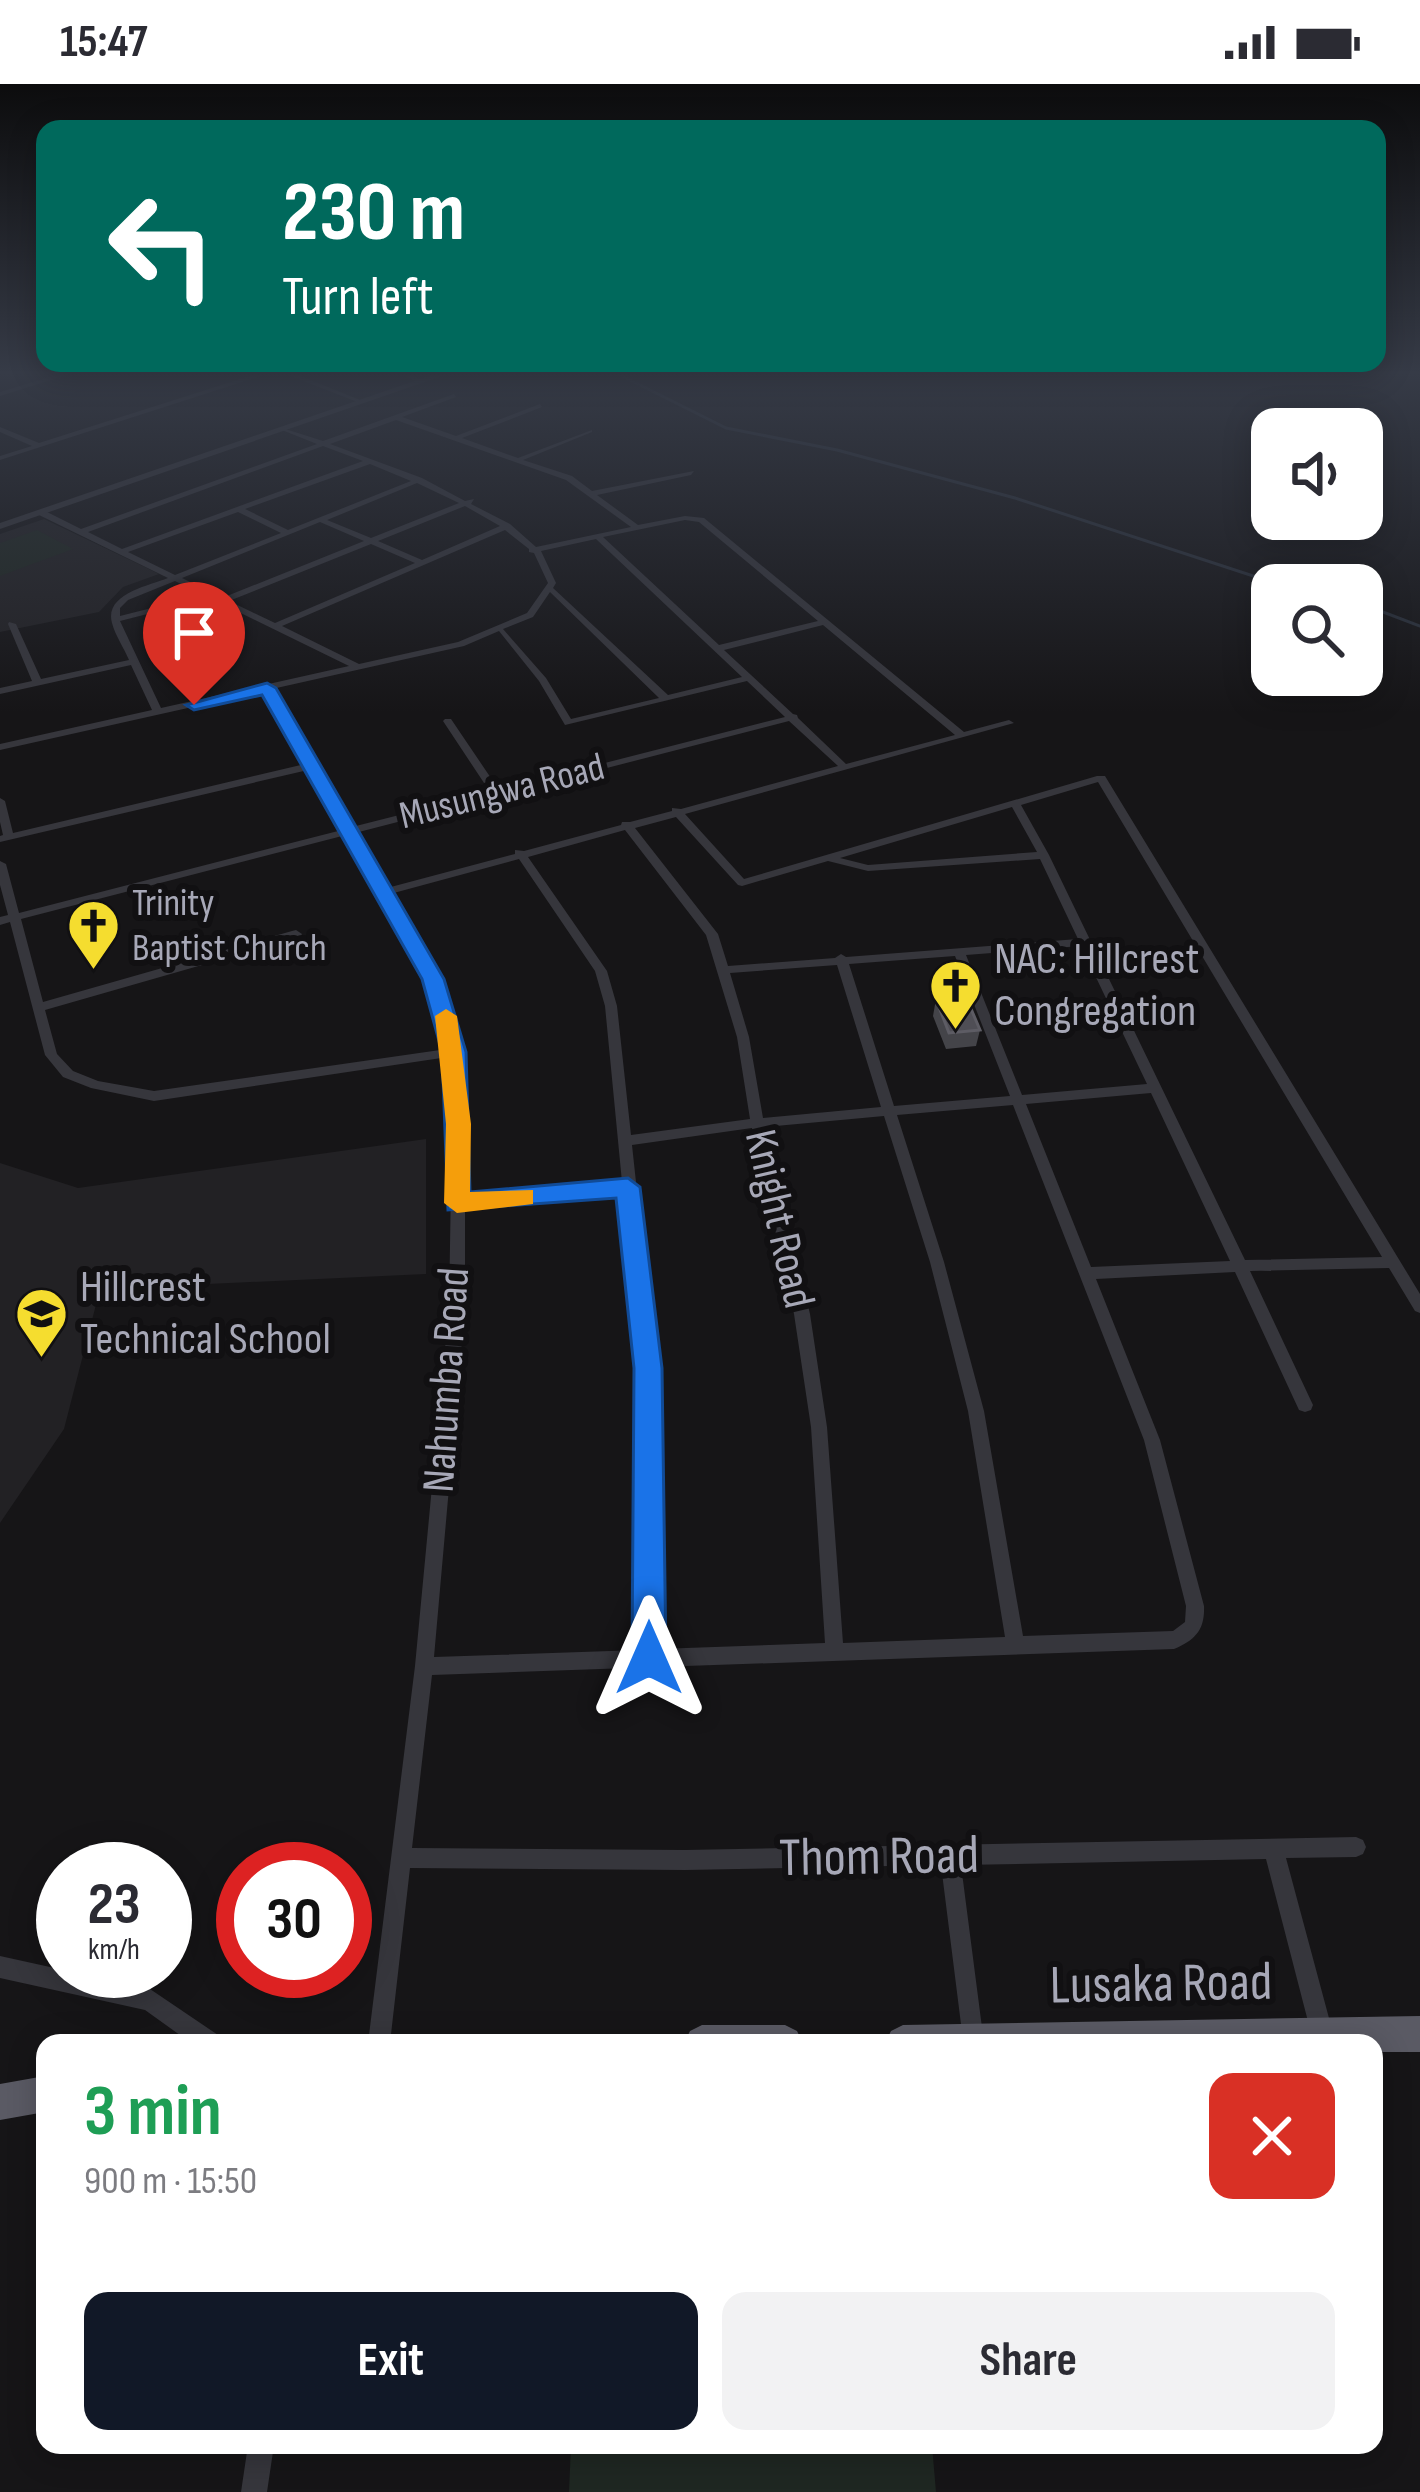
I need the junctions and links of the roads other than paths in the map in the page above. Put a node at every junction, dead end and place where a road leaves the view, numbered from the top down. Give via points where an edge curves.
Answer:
1 (116, 487) edge
2 (204, 487) edge
3 (298, 487) edge
4 (400, 487) edge
5 (437, 487) edge
6 (582, 487) edge
7 (620, 487) edge
8 (594, 493) junction
9 (471, 501) junction
10 (238, 509) junction
11 (42, 513) junction
12 (319, 519) junction
13 (0, 526) edge
14 (507, 526) junction
15 (637, 528) junction
16 (81, 532) junction
17 (286, 532) junction
18 (597, 536) junction
19 (370, 541) junction
20 (123, 550) junction
21 (532, 550) junction
22 (420, 562) junction
23 (172, 575) junction
24 (553, 590) junction
25 (216, 598) junction
26 (115, 620) junction
27 (823, 622) junction
28 (12, 624) dead end
29 (273, 627) junction
30 (503, 632) junction
31 (720, 648) junction
32 (136, 662) junction
33 (360, 668) junction
34 (749, 678) junction
35 (38, 683) junction
36 (267, 688) junction
37 (0, 691) edge
38 (665, 698) junction
39 (158, 712) junction
40 (794, 717) junction
41 (448, 721) dead end
42 (1009, 722) dead end
43 (962, 735) junction
44 (0, 747) edge
45 (842, 765) junction
46 (311, 766) junction
47 (496, 793) junction
48 (0, 801) edge
49 (1015, 804) junction
50 (676, 810) junction
51 (626, 824) junction
52 (349, 831) junction
53 (5, 838) edge
54 (519, 851) junction
55 (1044, 855) junction
56 (831, 859) junction
57 (0, 864) edge
58 (382, 892) junction
59 (7, 919) edge
60 (296, 934) dead end
61 (1082, 942) junction
62 (959, 951) junction
63 (841, 958) junction
64 (725, 970) junction
65 (40, 1006) junction
66 (454, 1052) junction
67 (1151, 1088) junction
68 (1020, 1102) junction
69 (888, 1113) junction
70 (757, 1123) junction
71 (623, 1141) junction
72 (628, 1187) junction
73 (457, 1203) junction
74 (1392, 1262) junction
75 (1240, 1266) junction
76 (1090, 1273) junction
77 (1420, 1306) edge
78 (1304, 1405) dead end
79 (1015, 1642) junction
80 (834, 1648) junction
81 (649, 1658) junction
82 (424, 1666) junction
83 (1356, 1847) dead end
84 (1273, 1848) junction
85 (950, 1856) junction
86 (402, 1858) junction
87 (0, 1967) edge
88 (197, 2034) edge
89 (380, 2034) edge
90 (973, 2034) edge
91 (1321, 2034) edge
92 (1420, 2034) edge
93 (1383, 2035) edge
94 (36, 2096) edge
95 (0, 2102) edge
96 (260, 2454) edge
97 (254, 2492) edge

1 - 11 street
2 - 16 street
3 - 10 street
4 - 12 street
5 - 9 street
6 - 8 street
7 - 8 street
8 - 15 street
9 - 14 street
9 - 19 street
10 - 17 street
10 - 20 street
11 - 13 street
11 - 16 street
12 - 17 street
12 - 19 street
14 - 21 street
14 - 22 street
15 - 18 street
15 - 27 street via 701,520
16 - 20 street
17 - 23 street
18 - 21 street
18 - 31 street
19 - 22 street
19 - 25 street
20 - 23 street
21 - 24 street
22 - 29 street
23 - 25 street
23 - 26 street via 125,598
24 - 30 street via 541,610
24 - 38 street
25 - 26 street
25 - 29 street
26 - 32 street
27 - 31 street
27 - 43 street
28 - 35 street
29 - 33 street
30 - 33 street
30 - 38 street via 568,722
31 - 34 street
32 - 35 street
32 - 39 street
33 - 36 street
34 - 38 street
34 - 40 street
35 - 37 street
36 - 39 street
36 - 46 street, Nahumba Road
39 - 44 street
40 - 45 street
40 - 47 street, Musungwa Road
41 - 47 street
42 - 43 street
43 - 45 street
45 - 50 street
46 - 52 street, Nahumba Road
46 - 53 street
47 - 52 street, Musungwa Road
48 - 53 street
49 - 55 street
49 - 56 street
49 - 74 street via 1100,778
50 - 51 street
50 - 56 street via 742,883
51 - 54 street
51 - 64 street, Knight Road via 712,934
52 - 58 street, Nahumba Road
52 - 59 street, Musungwa Road
54 - 58 street
54 - 71 street via 602,971
55 - 56 street via 868,868
55 - 61 street
57 - 59 street
58 - 66 street, Nahumba Road via 433,979
59 - 65 street
60 - 65 street
61 - 62 street
61 - 67 street
62 - 63 street
62 - 68 street
63 - 64 street
63 - 69 street
64 - 70 street, Knight Road
65 - 66 street via 51,1055 68,1074 142,1095
66 - 73 street, Nahumba Road
67 - 68 street
67 - 75 street
68 - 69 street
68 - 76 street
69 - 70 street
69 - 79 street via 976,1411
70 - 71 street
70 - 80 street, Knight Road via 819,1426
71 - 72 street
72 - 73 street
72 - 81 street via 648,1368
73 - 82 street, Nahumba Road via 457,1306
74 - 75 street
74 - 77 street
75 - 76 street
75 - 78 street
76 - 79 street via 1152,1440 1196,1621 1174,1640
79 - 80 street
80 - 81 street
81 - 82 street
82 - 86 street, Nahumba Road
83 - 84 street, Thom Road
84 - 85 street, Thom Road
84 - 91 street
85 - 86 street, Thom Road
85 - 90 street
86 - 89 street, Nahumba Road
87 - 88 street via 150,2000
92 - 93 highway, Lusaka Road
94 - 95 highway
96 - 97 street

